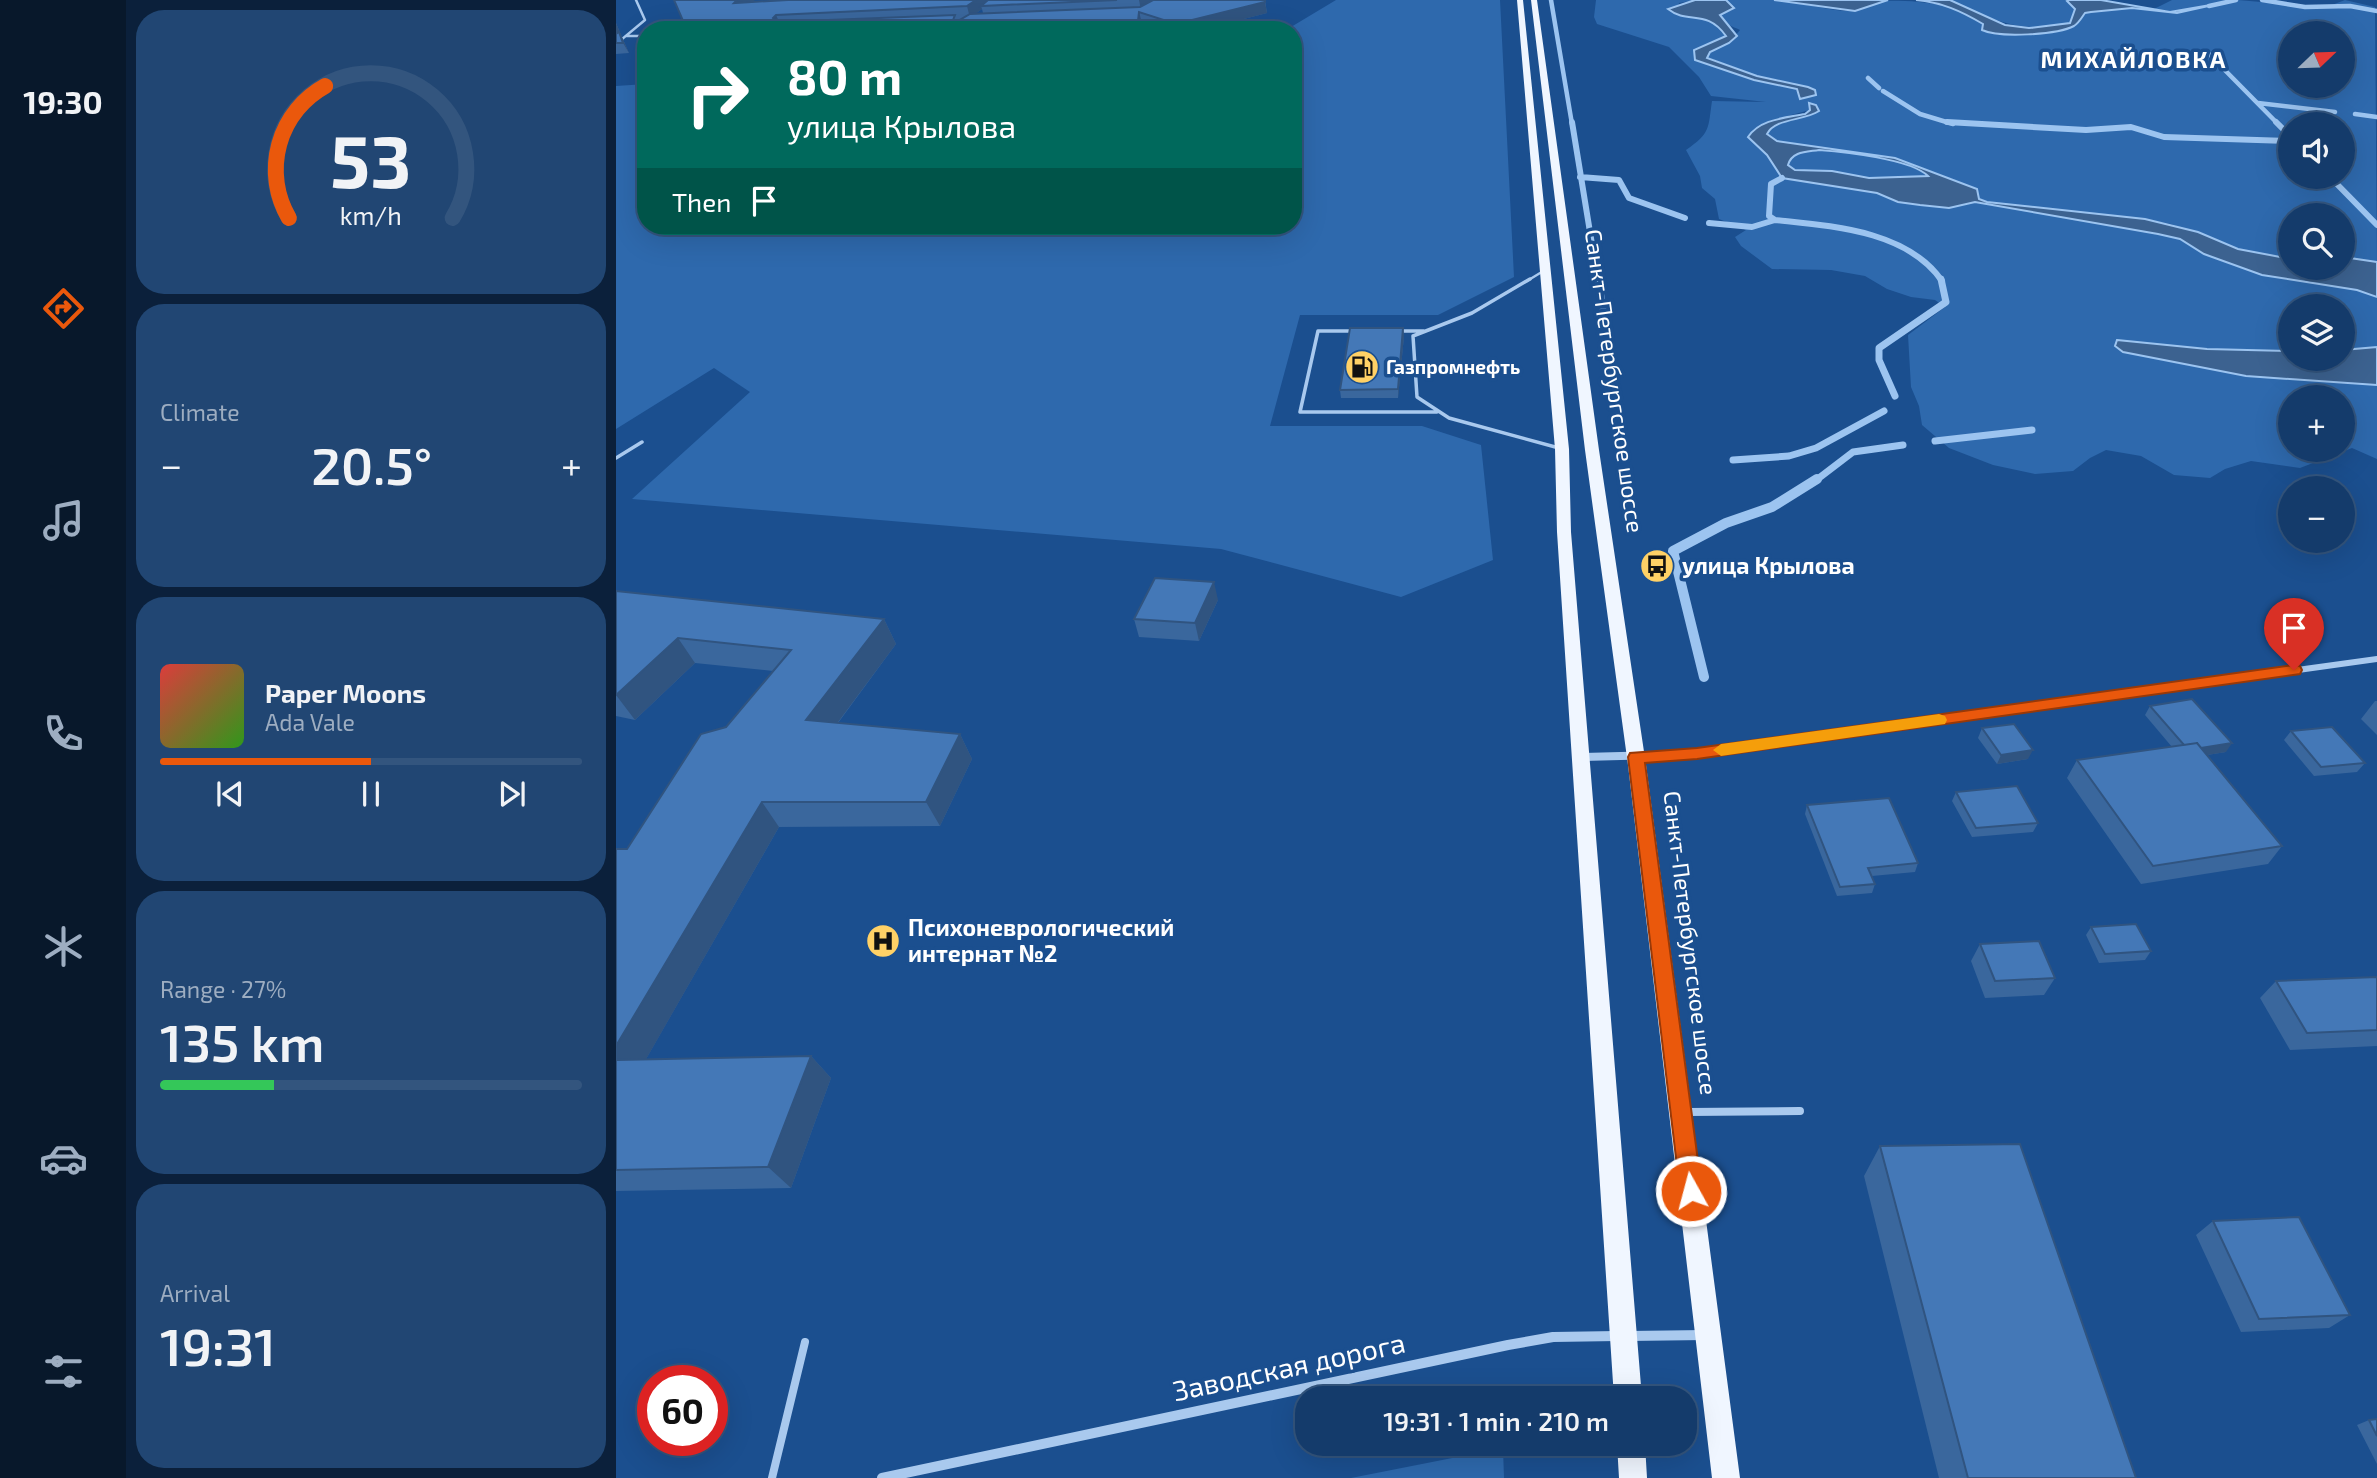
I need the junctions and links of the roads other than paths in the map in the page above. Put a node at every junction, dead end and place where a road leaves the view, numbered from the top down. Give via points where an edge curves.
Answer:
1 (636, 0) edge
2 (1520, 0) edge
3 (1534, 0) edge
4 (644, 21) edge
5 (637, 27) edge
6 (627, 36) junction
7 (637, 36) edge
8 (616, 44) edge
9 (1547, 269) junction
10 (1359, 331) edge
11 (1386, 331) edge
12 (1427, 331) junction
13 (1439, 412) junction
14 (642, 442) dead end
15 (1562, 449) junction
16 (616, 458) edge
17 (2377, 659) edge
18 (1581, 757) junction
19 (1636, 757) junction
20 (1800, 1111) dead end
21 (1681, 1112) junction
22 (1709, 1335) junction
23 (1624, 1336) junction
24 (805, 1342) dead end
25 (1627, 1386) edge
26 (1632, 1456) edge
27 (772, 1478) edge
28 (882, 1478) edge
29 (1633, 1478) edge
30 (1726, 1478) edge

1 - 4 lane
2 - 9 main road
3 - 19 main road, Санкт-Петербургское шоссе
5 - 6 lane
6 - 7 lane
6 - 8 lane
9 - 12 lane via 1472,313
9 - 15 main road
10 - 13 lane via 1318,331 1300,412
11 - 12 lane
12 - 13 lane via 1413,337 1417,397
13 - 15 lane
14 - 16 lane
15 - 18 main road
17 - 19 street via 1697,754
18 - 19 street
18 - 23 main road
19 - 21 main road, Санкт-Петербургское шоссе
20 - 21 lane
21 - 22 main road, Санкт-Петербургское шоссе
22 - 23 street, Заводская дорога
22 - 30 main road, Санкт-Петербургское шоссе
23 - 25 main road
23 - 28 street, Заводская дорога via 1553,1337 1508,1345
24 - 27 lane
26 - 29 main road

